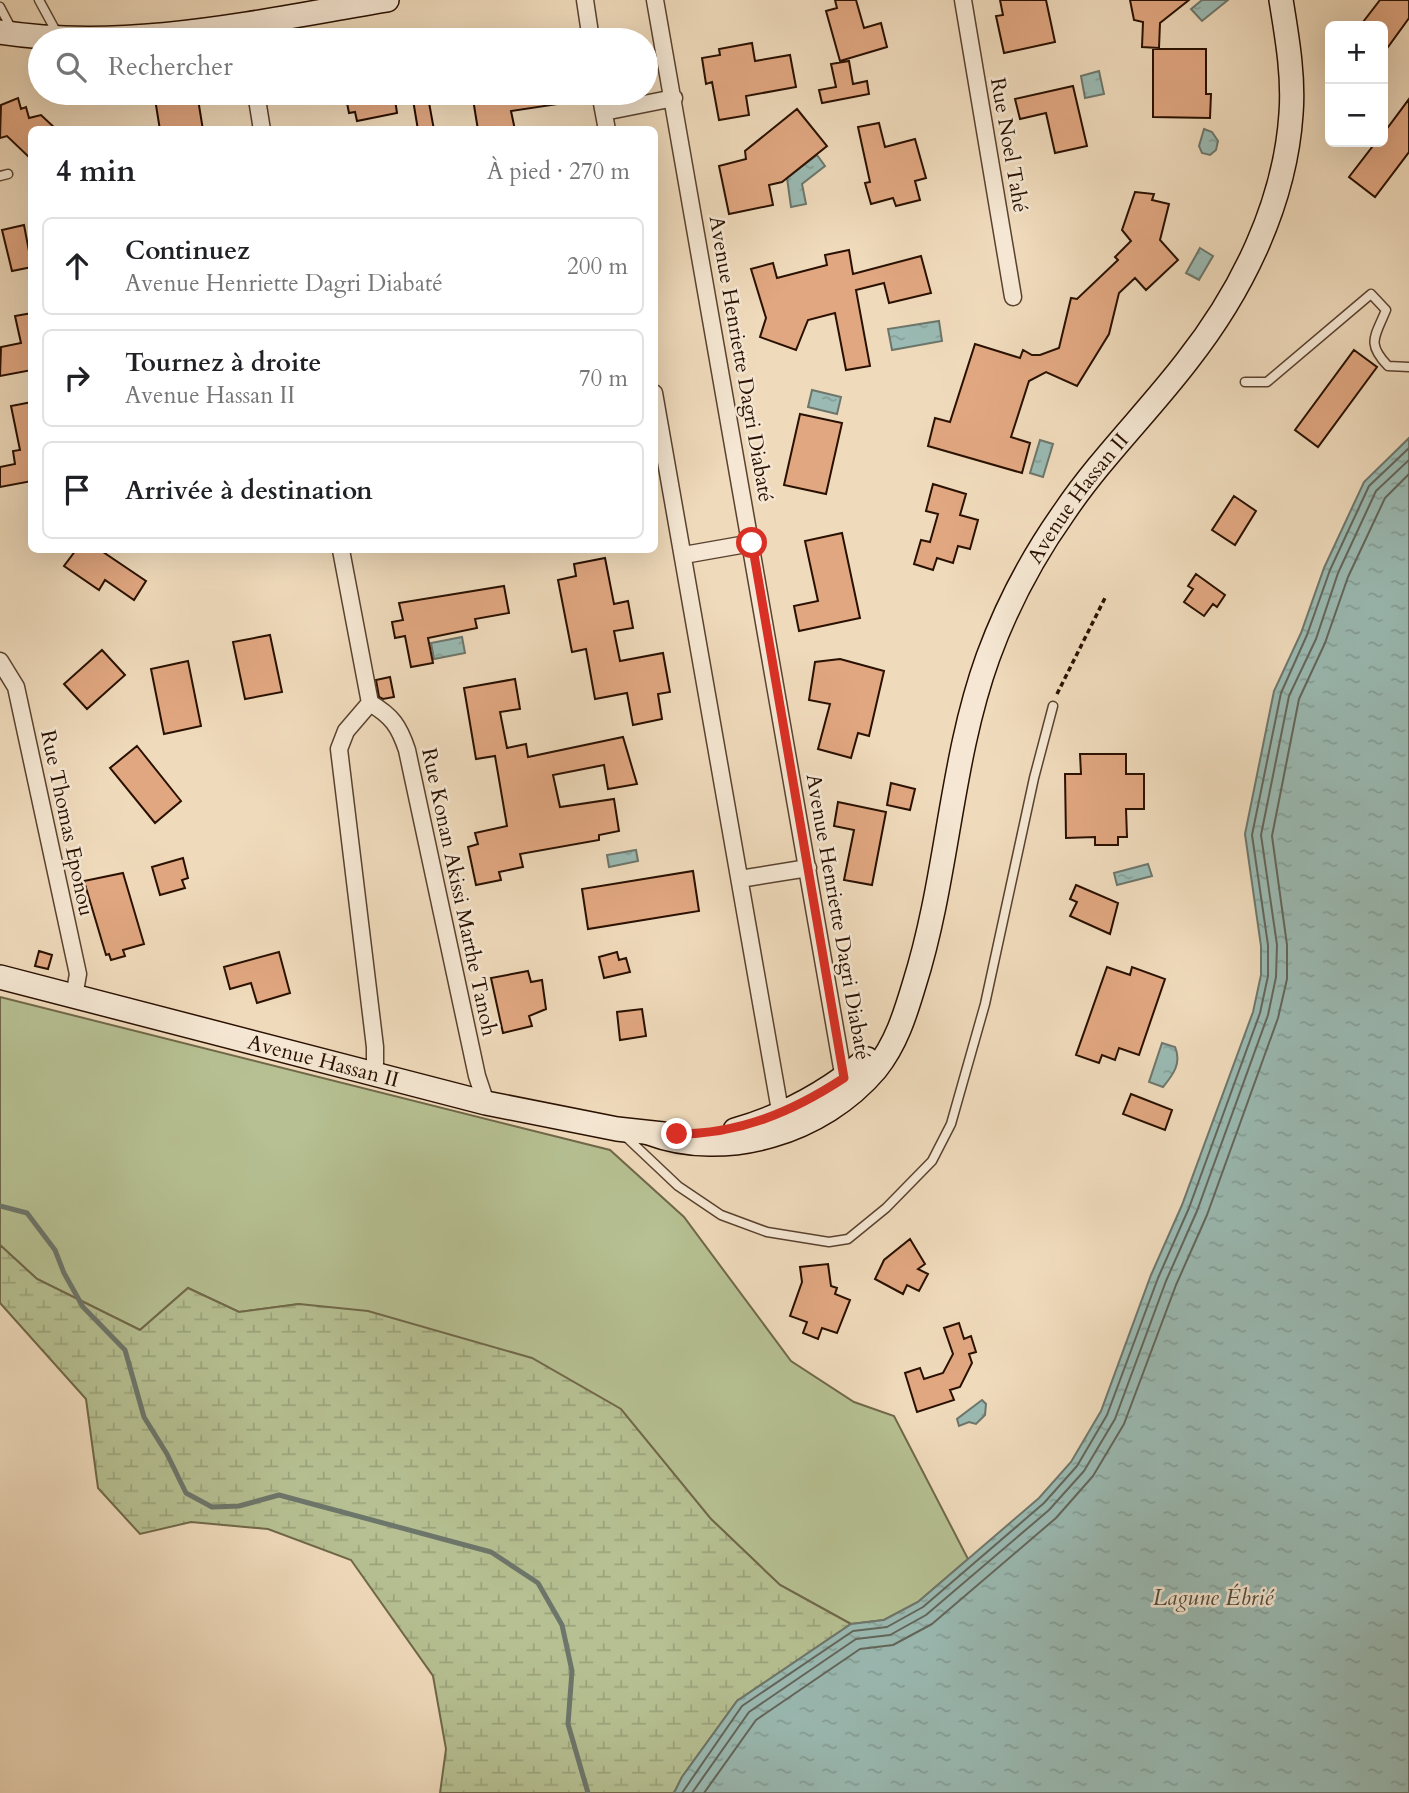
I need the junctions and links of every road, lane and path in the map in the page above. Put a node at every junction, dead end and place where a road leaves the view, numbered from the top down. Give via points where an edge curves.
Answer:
1 (39, 0) edge
2 (387, 0) edge
3 (585, 0) edge
4 (655, 0) edge
5 (964, 0) edge
6 (1281, 0) edge
7 (0, 7) edge
8 (54, 28) edge
9 (263, 28) edge
10 (589, 28) edge
11 (7, 33) edge
12 (28, 35) edge
13 (674, 98) junction
14 (658, 101) edge
15 (258, 105) edge
16 (603, 105) edge
17 (639, 105) edge
18 (604, 112) junction
19 (261, 126) edge
20 (606, 126) edge
21 (1013, 296) dead end
22 (1409, 367) edge
23 (1245, 382) dead end
24 (658, 415) edge
25 (752, 543) junction
26 (342, 553) edge
27 (684, 555) junction
28 (1106, 596) dead end
29 (0, 661) edge
30 (370, 703) junction
31 (1053, 706) joint
32 (808, 868) junction
33 (740, 879) junction
34 (0, 977) edge
35 (74, 997) junction
36 (375, 1073) junction
37 (845, 1088) junction
38 (486, 1103) junction
39 (782, 1122) junction
40 (617, 1129) junction

1 - 8 lane
2 - 9 street
3 - 10 street
4 - 13 street, Avenue Henriette Dagri Diabaté
5 - 21 street, Rue Noel Tahé
6 - 37 street, Avenue Hassan II via 1291,113 1282,176 1262,237 1233,294 1188,360 1065,510 1007,609 969,719 930,929 901,1024
7 - 11 lane
11 - 12 street
13 - 14 street
13 - 25 street, Avenue Henriette Dagri Diabaté
15 - 19 street
16 - 18 street
17 - 18 street
18 - 20 street
22 - 23 lane via 1388,366 1375,353 1373,343 1386,310 1371,294 1267,382
24 - 27 street
25 - 27 street
25 - 32 street, Avenue Henriette Dagri Diabaté
26 - 30 street
27 - 33 street
28 - 31 path
29 - 35 street, Rue Thomas Eponou via 16,687 78,974
30 - 36 street via 346,731 339,749
30 - 38 street, Rue Konan Akissi Marthe Tanoh via 400,727 407,750
31 - 40 lane via 985,1003 951,1124 932,1161 886,1208 848,1239 829,1242 767,1232 721,1215 678,1186
32 - 33 street
32 - 37 street, Avenue Henriette Dagri Diabaté
33 - 39 street
34 - 35 street, Avenue Hassan II
35 - 36 street, Avenue Hassan II
36 - 38 street, Avenue Hassan II
37 - 39 street, Avenue Hassan II
38 - 40 street, Avenue Hassan II
39 - 40 street, Avenue Hassan II via 723,1145 692,1144

